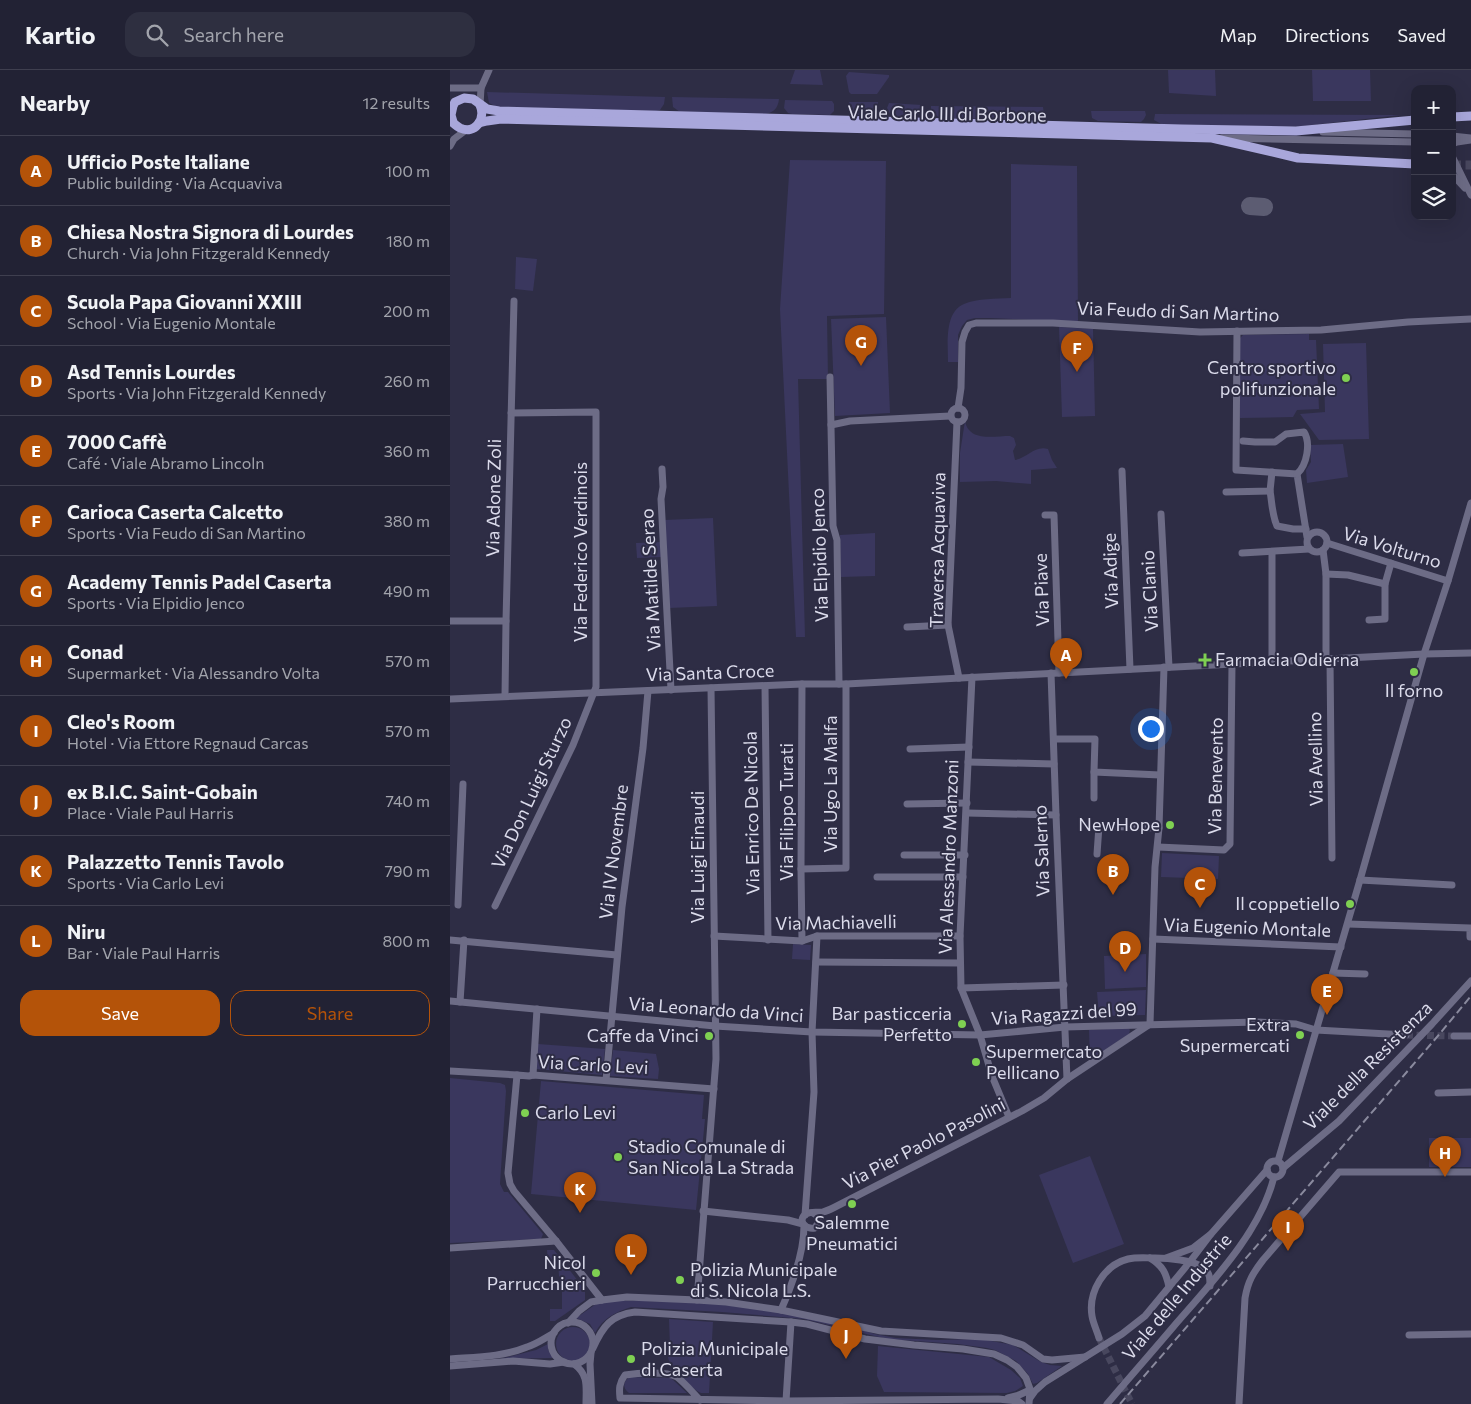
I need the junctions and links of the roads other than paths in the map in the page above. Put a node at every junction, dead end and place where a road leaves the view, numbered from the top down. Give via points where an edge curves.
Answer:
1 (489, 70) edge
2 (450, 88) edge
3 (479, 88) junction
4 (464, 98) junction
5 (480, 106) junction
6 (451, 107) edge
7 (1471, 116) edge
8 (1456, 117) edge
9 (1411, 120) edge
10 (452, 122) edge
11 (479, 123) junction
12 (466, 130) junction
13 (1296, 131) junction
14 (1411, 134) edge
15 (1456, 137) edge
16 (1212, 138) junction
17 (1471, 139) edge
18 (1411, 142) edge
19 (1456, 142) edge
20 (451, 144) edge
21 (1411, 164) edge
22 (1456, 164) edge
23 (1453, 175) edge
24 (1470, 194) edge
25 (514, 301) dead end
26 (1471, 319) edge
27 (1237, 331) junction
28 (830, 377) dead end
29 (958, 408) junction
30 (511, 413) junction
31 (950, 416) junction
32 (957, 422) junction
33 (831, 425) junction
34 (1243, 441) dead end
35 (662, 469) dead end
36 (1122, 471) dead end
37 (1272, 472) junction
38 (1297, 474) junction
39 (1270, 491) junction
40 (1226, 492) dead end
41 (1471, 503) edge
42 (1161, 514) dead end
43 (1045, 515) dead end
44 (1307, 533) junction
45 (1327, 543) junction
46 (1309, 549) junction
47 (1323, 550) junction
48 (1272, 552) junction
49 (1242, 553) dead end
50 (1391, 563) junction
51 (1326, 574) junction
52 (1448, 581) junction
53 (1385, 584) junction
54 (1369, 620) dead end
55 (450, 621) edge
56 (506, 621) junction
57 (948, 625) junction
58 (907, 627) dead end
59 (1471, 653) edge
60 (1424, 654) junction
61 (1328, 659) junction
62 (1272, 662) junction
63 (1232, 664) junction
64 (1166, 667) junction
65 (1130, 669) junction
66 (1051, 673) junction
67 (1060, 673) junction
68 (972, 677) junction
69 (959, 678) junction
70 (802, 684) junction
71 (842, 684) junction
72 (765, 686) junction
73 (711, 688) junction
74 (671, 690) junction
75 (648, 691) junction
76 (594, 692) junction
77 (505, 696) junction
78 (450, 699) edge
79 (1054, 739) junction
80 (969, 747) junction
81 (910, 748) dead end
82 (968, 762) junction
83 (1054, 764) junction
84 (1094, 772) junction
85 (1160, 775) junction
86 (463, 784) dead end
87 (1094, 798) dead end
88 (907, 804) dead end
89 (967, 804) junction
90 (967, 812) junction
91 (1056, 815) junction
92 (1159, 828) junction
93 (1158, 846) junction
94 (1097, 854) dead end
95 (904, 855) dead end
96 (965, 855) junction
97 (1332, 858) dead end
98 (801, 869) junction
99 (450, 870) edge
100 (458, 870) junction
101 (877, 877) dead end
102 (963, 877) junction
103 (1360, 880) junction
104 (1452, 885) dead end
105 (458, 905) dead end
106 (495, 906) dead end
107 (1348, 924) junction
108 (714, 936) junction
109 (817, 936) junction
110 (960, 936) junction
111 (1470, 937) edge
112 (1153, 939) junction
113 (450, 940) edge
114 (464, 940) junction
115 (768, 940) junction
116 (802, 940) junction
117 (1341, 947) junction
118 (617, 955) junction
119 (816, 962) junction
120 (960, 964) junction
121 (1333, 973) junction
122 (1365, 974) dead end
123 (1471, 980) edge
124 (1064, 985) junction
125 (962, 988) junction
126 (450, 1001) edge
127 (460, 1002) junction
128 (537, 1010) junction
129 (611, 1016) junction
130 (1150, 1024) junction
131 (715, 1026) junction
132 (1318, 1026) junction
133 (1065, 1027) junction
134 (812, 1032) junction
135 (980, 1035) junction
136 (1406, 1035) tunnel mouth
137 (1454, 1036) tunnel mouth
138 (1471, 1036) edge
139 (450, 1071) edge
140 (517, 1075) junction
141 (533, 1075) junction
142 (1067, 1079) junction
143 (606, 1080) junction
144 (714, 1089) junction
145 (1438, 1092) dead end
146 (1471, 1092) edge
147 (1010, 1116) junction
148 (1278, 1161) junction
149 (1284, 1168) junction
150 (1267, 1170) junction
151 (1471, 1172) edge
152 (1274, 1177) junction
153 (835, 1207) junction
154 (703, 1211) junction
155 (807, 1218) junction
156 (817, 1226) junction
157 (1211, 1234) junction
158 (556, 1241) junction
159 (803, 1245) junction
160 (450, 1248) edge
161 (1150, 1258) junction
162 (1166, 1258) junction
163 (1190, 1263) junction
164 (1210, 1286) junction
165 (1169, 1287) junction
166 (602, 1300) junction
167 (697, 1300) junction
168 (782, 1310) junction
169 (791, 1322) junction
170 (568, 1323) junction
171 (554, 1333) junction
172 (1471, 1334) edge
173 (1409, 1335) dead end
174 (1099, 1338) tunnel mouth
175 (592, 1349) junction
176 (1085, 1357) junction
177 (450, 1359) edge
178 (564, 1362) junction
179 (574, 1364) junction
180 (450, 1366) edge
181 (1030, 1398) edge
182 (998, 1399) junction
183 (700, 1400) junction
184 (786, 1401) junction
185 (586, 1404) edge
186 (592, 1404) edge
187 (1022, 1404) edge
188 (1106, 1404) edge
189 (1239, 1404) edge

1 - 3 street
2 - 3 street
3 - 4 street
3 - 5 street
4 - 5 main road, Viale Carlo III di Borbone via 473,99
4 - 6 main road
5 - 11 main road via 482,115
5 - 13 main road, Viale Carlo III di Borbone via 500,111
6 - 10 main road
7 - 8 main road
9 - 13 main road
10 - 12 main road
10 - 20 street
11 - 12 main road, Viale Carlo III di Borbone
11 - 16 main road, Viale Carlo III di Borbone via 501,119
12 - 20 street
13 - 14 street, Viale Carlo III di Borbone
15 - 17 street
16 - 18 street, Viale Carlo III di Borbone
16 - 21 main road via 1298,158
17 - 19 street
22 - 24 street
23 - 24 street
25 - 30 street, Via Adone Zoli
26 - 27 street, Via Feudo di San Martino via 1321,330
27 - 29 street, Via Feudo di San Martino via 976,323 970,325 962,342 962,388
27 - 37 street via 1236,470
28 - 33 street, Via Elpidio Jenco
29 - 31 street via 952,410
29 - 32 street via 964,411 965,416
30 - 56 street, Via Adone Zoli
30 - 76 street, Via Federico Verdinois via 596,412
31 - 32 street
31 - 33 street via 850,421
32 - 57 street, Traversa Acquaviva
33 - 71 street, Via Elpidio Jenco
34 - 38 street via 1275,442 1286,434 1304,432 1307,458
35 - 74 street, Via Matilde Serao
36 - 65 street, Via Adige
37 - 38 street
37 - 39 street
38 - 44 street
39 - 40 street
39 - 44 street via 1277,526
41 - 52 street
42 - 64 street, Via Clanio
43 - 67 street, Via Piave via 1054,515
44 - 45 street via 1318,531 1324,534
44 - 46 street
45 - 47 street
45 - 50 street, Via Volturno
46 - 47 street via 1314,552
46 - 48 street
47 - 51 street, Via Avellino
48 - 49 street
48 - 62 street
50 - 52 street, Via Volturno
50 - 53 street
51 - 53 street via 1348,575
51 - 61 street, Via Avellino
52 - 60 street
53 - 54 street via 1385,619
55 - 56 street
56 - 77 street, Via Adone Zoli
57 - 58 street
57 - 69 street, Traversa Acquaviva
59 - 60 street, Via Santa Croce
60 - 61 street, Via Santa Croce
60 - 103 street
61 - 62 street, Via Santa Croce
61 - 97 street, Via Avellino
62 - 63 street, Via Santa Croce
63 - 64 street, Via Santa Croce
63 - 93 street, Via Benevento via 1230,844 1224,850
64 - 65 street, Via Santa Croce
64 - 85 street, Via Clanio
65 - 67 street, Via Santa Croce
66 - 67 street, Via Santa Croce
66 - 68 street, Via Santa Croce
66 - 79 street, Via Salerno
68 - 69 street, Via Santa Croce
68 - 80 street, Via Alessandro Manzoni
69 - 71 street, Via Santa Croce
70 - 71 street, Via Santa Croce
70 - 72 street, Via Santa Croce
70 - 98 street, Via Filippo Turati
71 - 98 street, Via Ugo La Malfa via 846,868
72 - 73 street, Via Santa Croce
72 - 115 street, Via Enrico De Nicola
73 - 74 street, Via Santa Croce
73 - 108 street, Via Luigi Einaudi
74 - 75 street, Via Santa Croce
75 - 76 street, Via Santa Croce
75 - 118 street, Via IV Novembre
76 - 77 street, Via Santa Croce
76 - 106 street, Via Don Luigi Sturzo via 573,745
77 - 78 street, Via Santa Croce
79 - 83 street, Via Salerno
79 - 84 street via 1095,739
80 - 81 street
80 - 82 street, Via Alessandro Manzoni
82 - 83 street
82 - 89 street, Via Alessandro Manzoni
83 - 91 street, Via Salerno
84 - 85 street
84 - 87 street
85 - 92 street, Via Clanio
86 - 100 street
88 - 89 street
89 - 90 street, Via Alessandro Manzoni
90 - 91 street
90 - 96 street, Via Alessandro Manzoni
91 - 124 street, Via Salerno
92 - 93 street, Via Clanio
92 - 94 street via 1099,826
93 - 112 street, Via Clanio
95 - 96 street
96 - 102 street, Via Alessandro Manzoni
98 - 116 street, Via Filippo Turati
99 - 100 street
100 - 105 street
101 - 102 street
102 - 110 street, Via Alessandro Manzoni
103 - 104 street
103 - 107 street
107 - 111 street via 1470,928
107 - 117 street
108 - 115 street, Via Machiavelli
108 - 131 street, Via Luigi Einaudi
109 - 110 street, Via Machiavelli
109 - 116 street, Via Machiavelli
109 - 119 street
110 - 120 street, Via Alessandro Manzoni
112 - 117 street, Via Eugenio Montale
112 - 130 street, Via Clanio
113 - 114 street
114 - 118 street
114 - 127 street
115 - 116 street, Via Machiavelli
117 - 121 street
118 - 129 street, Via IV Novembre
119 - 120 street
119 - 134 street
120 - 125 street, Via Alessandro Manzoni
121 - 122 street
121 - 132 street
123 - 149 street, Viale della Resistenza via 1339,1121
124 - 125 street
124 - 133 street, Via Salerno
125 - 135 street, Via Alessandro Manzoni
126 - 127 street, Via Leonardo da Vinci
127 - 128 street, Via Leonardo da Vinci
128 - 129 street, Via Leonardo da Vinci
128 - 141 street
129 - 131 street, Via Leonardo da Vinci
129 - 143 street, Via IV Novembre
130 - 132 street, Via Ragazzi del 99 via 1257,1022
130 - 133 street, Via Ragazzi del 99
130 - 142 street, Via Pier Paolo Pasolini
131 - 134 street, Via Leonardo da Vinci
131 - 144 street, Via Luigi Einaudi
132 - 136 street, Via Ragazzi del 99 via 1326,1030
132 - 148 street
133 - 135 street, Via Ragazzi del 99
133 - 142 street, Via Salerno
134 - 135 street, Via Leonardo da Vinci
134 - 155 street via 814,1092
135 - 147 street, Via Alessandro Manzoni via 992,1076
137 - 138 street
139 - 140 street
140 - 141 street, Via Carlo Levi
140 - 158 street, Via Carlo Levi via 508,1173 510,1184
141 - 143 street, Via Carlo Levi
142 - 147 street, Via Pier Paolo Pasolini via 1044,1098
143 - 144 street, Via Carlo Levi
144 - 154 street, Via Luigi Einaudi
145 - 146 street
147 - 153 street, Via Pier Paolo Pasolini
148 - 149 street
148 - 150 street via 1270,1163
149 - 152 street via 1281,1175
150 - 152 street
150 - 157 street
151 - 189 street via 1339,1172 1263,1260 1247,1284
152 - 164 street, Viale delle Industrie via 1261,1213
153 - 155 street, Via Pier Paolo Pasolini
153 - 156 street, Via Pier Paolo Pasolini
154 - 155 street via 788,1220
154 - 167 street, Via Luigi Einaudi
155 - 156 street via 810,1229
155 - 156 street via 818,1216
155 - 159 street, Via Pier Paolo Pasolini
156 - 159 street, Via Pier Paolo Pasolini
157 - 162 street via 1193,1248
157 - 163 street
158 - 160 street
158 - 166 street, Via Carlo Levi
159 - 168 street, Via Pier Paolo Pasolini
161 - 162 street
161 - 165 street via 1163,1268
161 - 174 street via 1118,1263 1098,1283 1091,1306
162 - 163 street
163 - 164 street via 1206,1270
163 - 165 street
164 - 188 street, Viale delle Industrie
165 - 176 street via 1144,1316
166 - 167 street via 628,1297
166 - 170 street via 591,1302
167 - 168 street
168 - 176 street via 881,1331 1001,1338 1022,1345 1043,1359
169 - 175 street via 627,1313 607,1323
169 - 181 street via 865,1339 994,1354 1017,1367 1026,1378
169 - 184 street
170 - 171 street
170 - 175 street via 585,1326 592,1336
171 - 177 street via 518,1350
171 - 178 street via 554,1353
172 - 173 street
175 - 179 street via 583,1361
175 - 186 street
176 - 181 street via 1045,1382
178 - 179 street
178 - 180 street via 512,1361
179 - 185 street via 584,1376
181 - 182 street via 1019,1395
182 - 184 street
182 - 187 street
183 - 183 street via 676,1377 668,1374 625,1375 619,1389 620,1398
183 - 184 street

